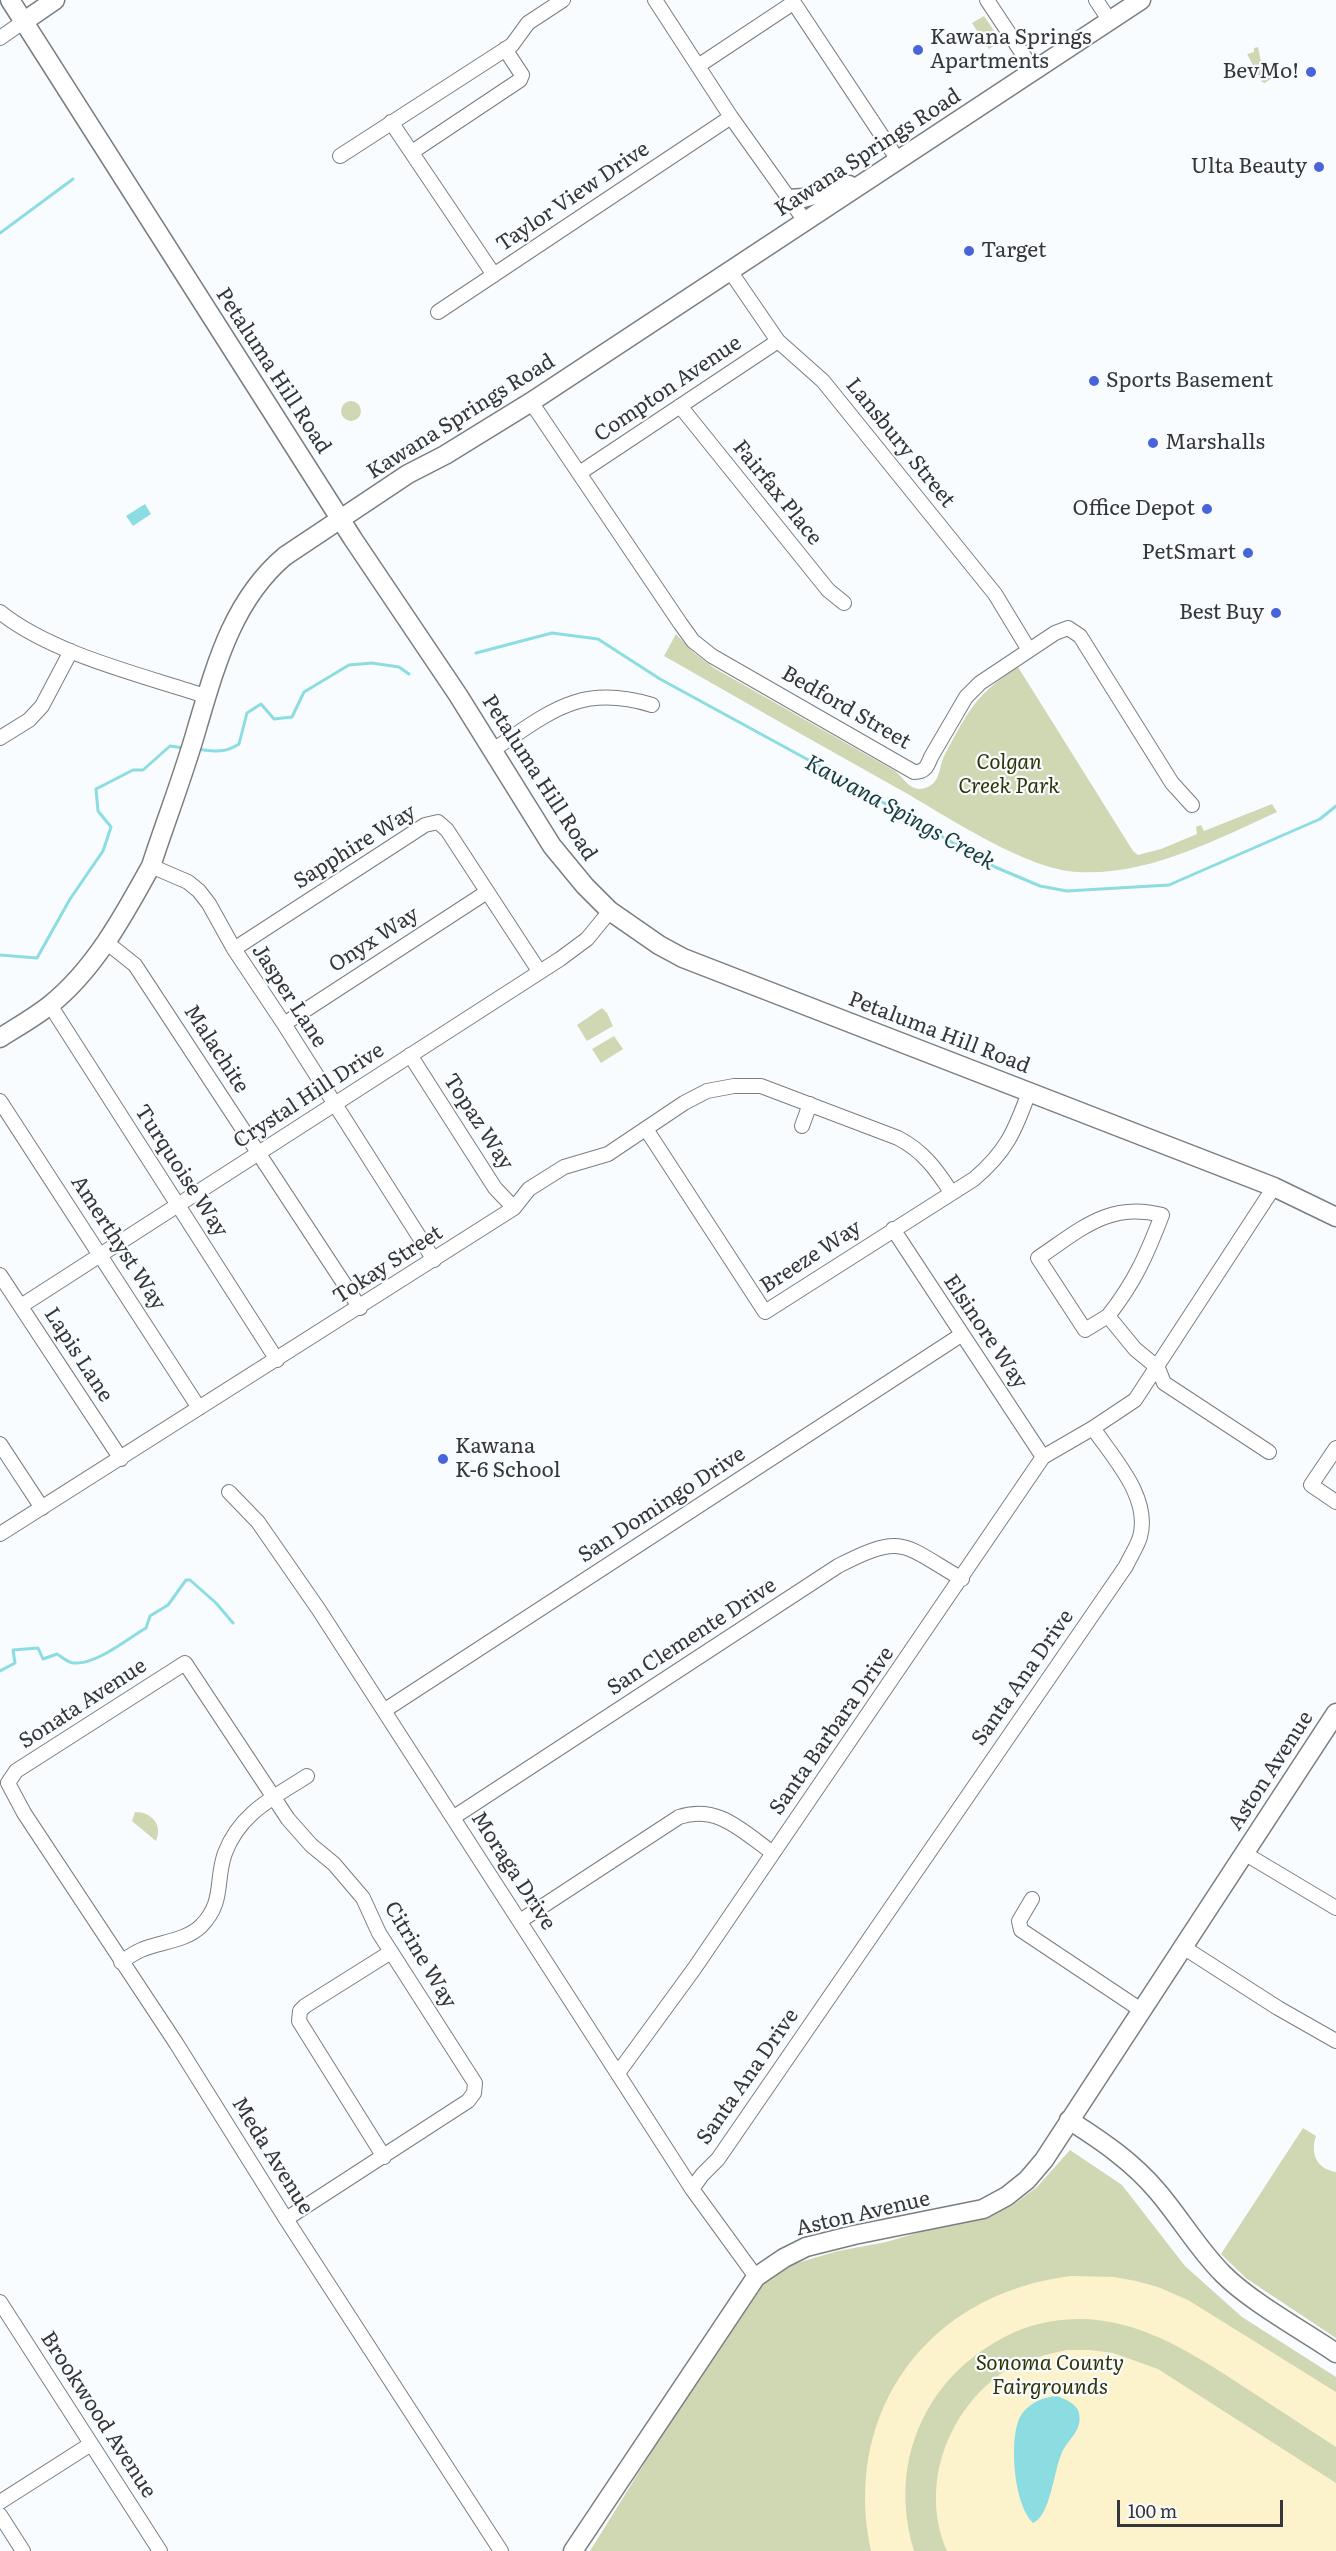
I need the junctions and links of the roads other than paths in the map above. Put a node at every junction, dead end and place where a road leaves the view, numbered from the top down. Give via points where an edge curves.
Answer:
1 (10, 0) edge
2 (55, 0) edge
3 (563, 0) edge
4 (655, 0) edge
5 (987, 0) edge
6 (1096, 0) edge
7 (1141, 0) edge
8 (793, 1) edge
9 (1110, 21) junction
10 (23, 22) junction
11 (0, 38) edge
12 (505, 50) junction
13 (698, 66) junction
14 (1034, 71) junction
15 (731, 117) junction
16 (391, 122) junction
17 (412, 152) junction
18 (340, 156) dead end
19 (898, 160) junction
20 (868, 180) junction
21 (789, 199) junction
22 (805, 221) junction
23 (730, 271) junction
24 (494, 275) junction
25 (438, 312) dead end
26 (778, 340) junction
27 (531, 402) junction
28 (680, 406) junction
29 (580, 472) junction
30 (340, 519) junction
31 (844, 603) dead end
32 (0, 612) edge
33 (1029, 650) junction
34 (71, 651) junction
35 (205, 696) junction
36 (652, 705) dead end
37 (0, 738) edge
38 (492, 750) junction
39 (1192, 805) dead end
40 (151, 866) junction
41 (487, 892) junction
42 (610, 910) junction
43 (106, 942) junction
44 (234, 949) junction
45 (539, 971) junction
46 (50, 1005) junction
47 (284, 1024) junction
48 (0, 1038) edge
49 (410, 1055) junction
50 (1029, 1092) junction
51 (0, 1101) edge
52 (335, 1104) junction
53 (810, 1104) junction
54 (802, 1126) dead end
55 (646, 1129) junction
56 (258, 1153) junction
57 (1274, 1187) junction
58 (951, 1192) junction
59 (178, 1205) junction
60 (514, 1208) junction
61 (1336, 1217) edge
62 (893, 1229) junction
63 (101, 1255) junction
64 (434, 1260) junction
65 (0, 1275) edge
66 (21, 1306) junction
67 (360, 1308) junction
68 (1108, 1316) junction
69 (961, 1335) junction
70 (277, 1360) junction
71 (1158, 1368) junction
72 (199, 1408) junction
73 (1093, 1428) junction
74 (0, 1444) edge
75 (1336, 1448) edge
76 (1269, 1452) dead end
77 (1044, 1457) junction
78 (121, 1459) junction
79 (229, 1492) dead end
80 (1336, 1502) edge
81 (42, 1508) junction
82 (0, 1534) edge
83 (962, 1579) junction
84 (185, 1663) joint
85 (385, 1710) junction
86 (1336, 1713) edge
87 (307, 1776) dead end
88 (8, 1783) joint
89 (274, 1797) junction
90 (454, 1817) junction
91 (773, 1852) junction
92 (1244, 1853) junction
93 (1032, 1899) dead end
94 (1336, 1908) edge
95 (520, 1921) junction
96 (1183, 1947) junction
97 (391, 1952) junction
98 (121, 1962) junction
99 (1141, 2010) junction
100 (1336, 2041) edge
101 (618, 2073) junction
102 (1069, 2120) junction
103 (384, 2157) junction
104 (692, 2189) junction
105 (286, 2219) junction
106 (756, 2277) junction
107 (0, 2302) edge
108 (1336, 2353) edge
109 (91, 2444) junction
110 (0, 2502) edge
111 (0, 2515) edge
112 (23, 2551) edge
113 (160, 2551) edge
114 (501, 2551) edge
115 (573, 2551) edge

1 - 10 street, Petaluma Hill Road
2 - 10 street
3 - 12 street via 528,23
4 - 13 street
5 - 14 street
6 - 9 street
7 - 9 street, Kawana Springs Road
8 - 13 street
8 - 19 street
9 - 14 street, Kawana Springs Road
10 - 11 street
10 - 30 street, Petaluma Hill Road
12 - 16 street
12 - 17 street via 522,75 520,80
13 - 15 street
14 - 19 street, Kawana Springs Road
15 - 21 street
15 - 24 street, Taylor View Drive
16 - 17 street
16 - 18 street
17 - 24 street
19 - 20 street, Kawana Springs Road
20 - 21 street
20 - 22 street, Kawana Springs Road
21 - 22 street
22 - 23 street, Kawana Springs Road
23 - 26 street, Lansbury Street
23 - 27 street, Kawana Springs Road
24 - 25 street, Taylor View Drive
26 - 28 street, Compton Avenue
26 - 33 street, Lansbury Street via 823,381 995,594
27 - 29 street, Bedford Street
27 - 30 street, Kawana Springs Road
28 - 29 street, Compton Avenue
28 - 31 street, Fairfax Place via 828,590
29 - 33 street, Bedford Street via 693,641 712,656 914,772 927,768 973,690
30 - 35 street, Kawana Springs Road via 285,556 249,593 226,638
30 - 38 street, Petaluma Hill Road
32 - 34 street
33 - 39 street, Bedford Street via 1068,628 1080,636 1172,783
34 - 35 street
34 - 37 street via 42,706
35 - 40 street, Kawana Springs Road
36 - 38 street via 627,698 583,698 562,706
38 - 42 street, Petaluma Hill Road via 557,853
40 - 43 street, Kawana Springs Road
40 - 44 street, Jasper Lane via 199,891
41 - 44 street, Sapphire Way via 447,830 438,822 431,823
41 - 45 street, Sapphire Way
41 - 47 street, Onyx Way
42 - 45 street, Crystal Hill Drive via 586,939
42 - 50 street, Petaluma Hill Road via 683,958
43 - 46 street, Kawana Springs Road via 81,975
43 - 56 street, Malachite via 135,964
44 - 47 street, Jasper Lane
45 - 49 street, Crystal Hill Drive
46 - 48 street, Kawana Springs Road
46 - 59 street, Turquoise Way
47 - 52 street, Jasper Lane
49 - 52 street, Crystal Hill Drive
49 - 60 street, Topaz Way via 495,1188
50 - 57 street, Petaluma Hill Road
50 - 58 street, Breeze Way via 1008,1143 992,1164
51 - 63 street, Amerthyst Way
52 - 56 street, Crystal Hill Drive
52 - 64 street, Jasper Lane
53 - 54 street
53 - 55 street, Tokay Street via 761,1086 734,1086 707,1091
53 - 58 street, Tokay Street via 914,1146
55 - 60 street, Tokay Street via 608,1154 564,1167 547,1177 529,1189
55 - 62 street, Breeze Way via 765,1312
56 - 59 street, Crystal Hill Drive
56 - 67 street, Malachite
57 - 61 street, Petaluma Hill Road
57 - 71 street
58 - 62 street, Breeze Way
59 - 63 street, Crystal Hill Drive
59 - 70 street, Turquoise Way
60 - 64 street, Tokay Street
62 - 69 street, Elsinore Way
63 - 66 street, Crystal Hill Drive
63 - 72 street, Amerthyst Way
64 - 67 street, Tokay Street
65 - 66 street, Lapis Lane
66 - 78 street, Lapis Lane
67 - 70 street, Tokay Street
68 - 68 street via 1143,1264 1162,1215 1141,1209 1115,1212 1090,1223 1038,1258 1085,1330
68 - 71 street
69 - 77 street, Elsinore Way
69 - 85 street, San Domingo Drive
70 - 72 street, Tokay Street
71 - 73 street via 1135,1400
71 - 76 street via 1164,1383
72 - 78 street, Tokay Street
73 - 77 street, Santa Barbara Drive
73 - 104 street, Santa Ana Drive via 1132,1486 1141,1511 1140,1536 1126,1566 718,2159
74 - 81 street
75 - 80 street via 1311,1485
77 - 83 street, Santa Barbara Drive
78 - 81 street, Tokay Street
79 - 85 street, Moraga Drive via 271,1538
81 - 82 street, Tokay Street
83 - 90 street, San Clemente Drive via 911,1547 888,1544 863,1554 838,1566
83 - 91 street, Santa Barbara Drive
84 - 88 street, Sonata Avenue via 16,1771
84 - 89 street, Citrine Way
85 - 90 street, Moraga Drive
86 - 92 street, Aston Avenue
87 - 89 street
88 - 98 street, Meda Avenue
89 - 97 street, Citrine Way via 297,1831 334,1864 363,1899
89 - 98 street via 238,1825 224,1855 215,1906 200,1927 140,1950
90 - 95 street, Moraga Drive
91 - 95 street via 725,1820 693,1812 679,1817
91 - 101 street, Santa Barbara Drive
92 - 94 street, Aston Avenue
92 - 96 street, Aston Avenue
93 - 99 street via 1019,1921 1021,1930
95 - 101 street, Moraga Drive
96 - 99 street, Aston Avenue
96 - 100 street
97 - 103 street, Citrine Way via 475,2083 468,2101
97 - 103 street via 305,2006 299,2021
98 - 105 street, Meda Avenue
99 - 102 street, Aston Avenue
101 - 104 street, Moraga Drive
102 - 106 street, Aston Avenue via 1028,2180 983,2209 806,2247
102 - 108 street via 1145,2177 1226,2277
103 - 105 street, Citrine Way
104 - 106 street, Moraga Drive
105 - 114 street, Meda Avenue
106 - 115 street, Aston Avenue
107 - 109 street, Brookwood Avenue
109 - 110 street
109 - 113 street, Brookwood Avenue
111 - 112 street

